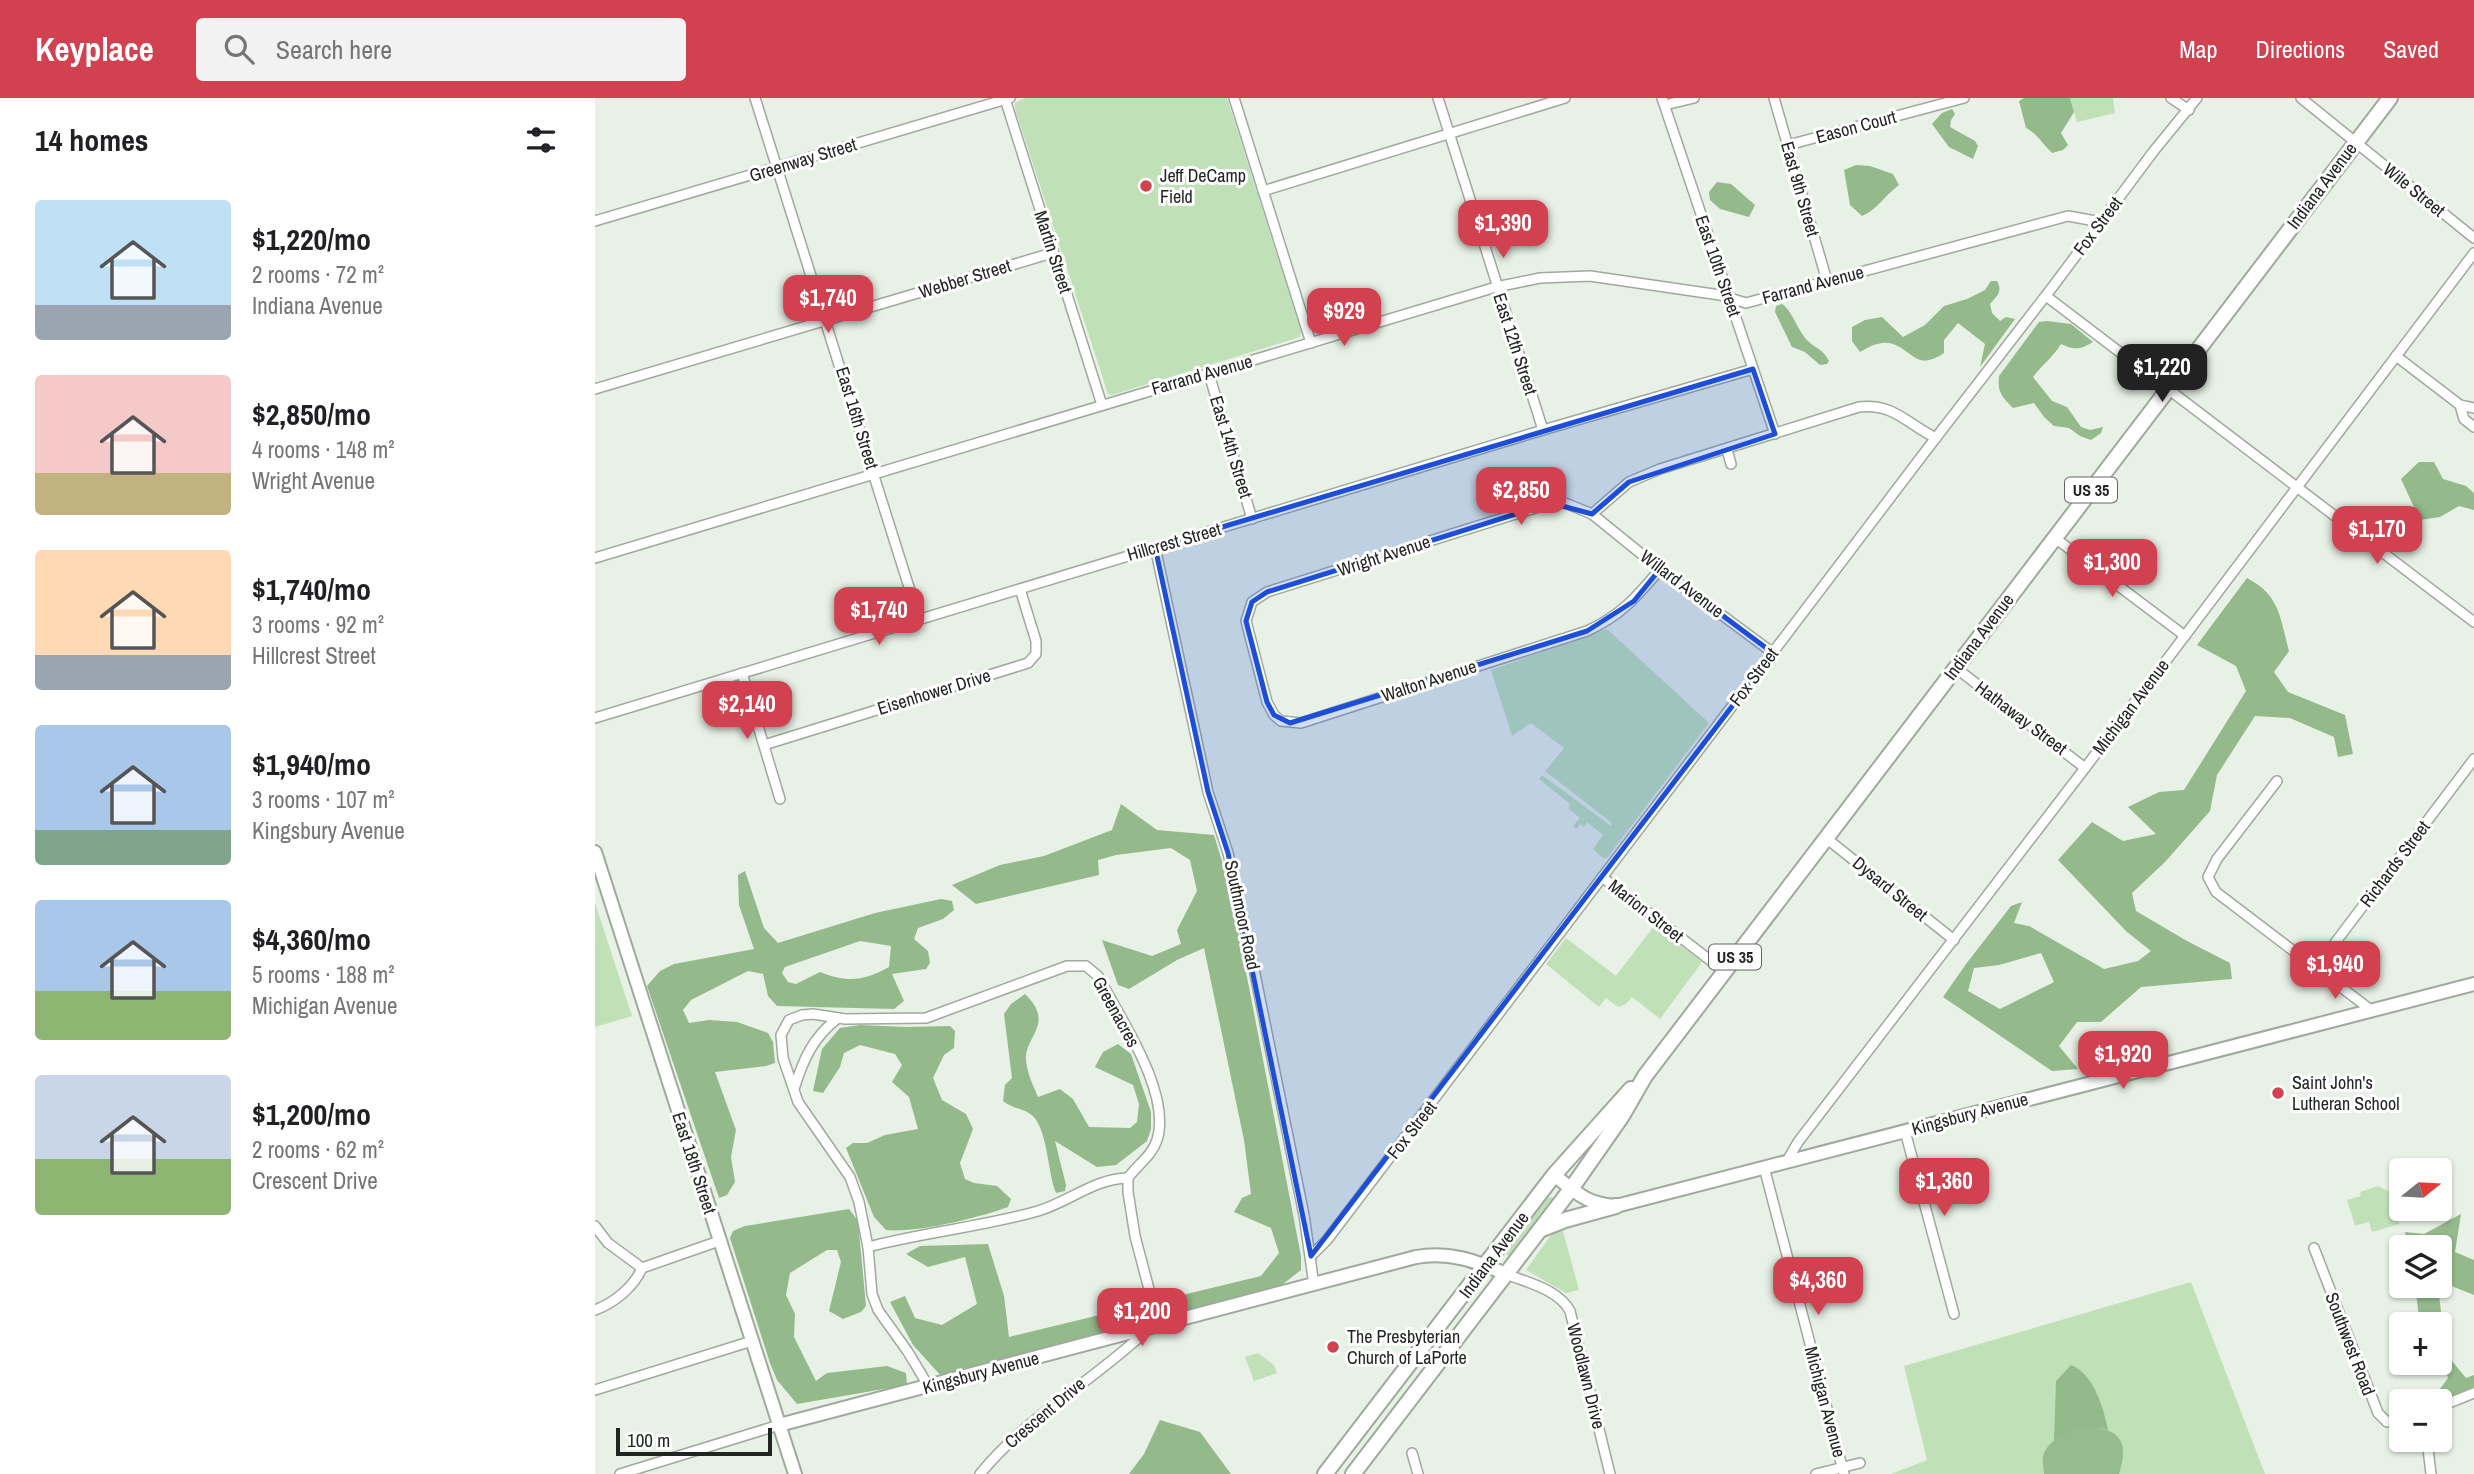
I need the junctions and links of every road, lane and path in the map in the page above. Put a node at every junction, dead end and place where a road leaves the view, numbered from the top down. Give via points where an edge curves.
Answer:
1 (755, 98) edge
2 (1234, 98) edge
3 (1438, 98) edge
4 (1565, 98) edge
5 (1694, 98) edge
6 (1774, 98) edge
7 (1964, 98) edge
8 (2171, 98) edge
9 (2197, 98) edge
10 (2301, 98) edge
11 (2389, 98) edge
12 (1007, 99) edge
13 (1664, 101) edge
14 (2189, 110) junction
15 (1449, 134) junction
16 (2356, 141) junction
17 (1788, 145) junction
18 (778, 168) junction
19 (1263, 191) junction
20 (595, 221) edge
21 (2101, 222) junction
22 (2474, 238) edge
23 (1052, 253) junction
24 (2474, 253) edge
25 (1827, 281) junction
26 (1496, 287) junction
27 (2046, 296) junction
28 (1729, 298) junction
29 (826, 320) junction
30 (1311, 343) junction
31 (2396, 356) junction
32 (1753, 369) junction
33 (1209, 374) junction
34 (595, 389) edge
35 (2168, 390) junction
36 (1102, 405) junction
37 (2459, 405) junction
38 (2474, 408) edge
39 (2474, 427) edge
40 (1543, 430) junction
41 (1775, 434) junction
42 (1935, 438) junction
43 (1727, 450) junction
44 (1731, 464) dead end
45 (874, 473) junction
46 (2297, 486) junction
47 (1592, 514) junction
48 (1252, 519) junction
49 (2055, 538) junction
50 (1155, 547) junction
51 (595, 558) edge
52 (1660, 569) junction
53 (1020, 589) junction
54 (919, 619) junction
55 (1246, 621) joint
56 (2474, 622) edge
57 (2185, 636) junction
58 (1773, 653) junction
59 (1956, 668) junction
60 (742, 673) junction
61 (595, 718) edge
62 (764, 746) junction
63 (2474, 759) edge
64 (2085, 768) junction
65 (2277, 781) dead end
66 (781, 799) dead end
67 (1826, 838) junction
68 (595, 852) edge
69 (1602, 877) junction
70 (1954, 940) junction
71 (2316, 968) junction
72 (1724, 971) junction
73 (2474, 984) edge
74 (2371, 1010) junction
75 (838, 1018) junction
76 (1645, 1076) junction
77 (794, 1089) junction
78 (1905, 1131) junction
79 (1787, 1161) junction
80 (1763, 1167) junction
81 (1554, 1175) junction
82 (1128, 1178) junction
83 (1571, 1189) junction
84 (1616, 1206) junction
85 (595, 1226) edge
86 (1540, 1230) junction
87 (719, 1241) junction
88 (868, 1247) junction
89 (2314, 1248) dead end
90 (1311, 1256) junction
91 (1486, 1265) junction
92 (642, 1268) junction
93 (1506, 1274) junction
94 (1314, 1285) junction
95 (595, 1310) edge
96 (1954, 1314) dead end
97 (1153, 1328) junction
98 (752, 1341) junction
99 (929, 1387) junction
100 (595, 1390) edge
101 (2474, 1393) edge
102 (2452, 1401) edge
103 (2389, 1422) edge
104 (779, 1426) junction
105 (2428, 1452) edge
106 (1412, 1453) dead end
107 (1860, 1463) dead end
108 (1843, 1470) edge
109 (619, 1474) edge
110 (795, 1474) edge
111 (980, 1474) edge
112 (1325, 1474) edge
113 (1353, 1474) edge
114 (1418, 1474) edge
115 (1610, 1474) edge
116 (1816, 1474) edge
117 (2431, 1474) edge

1 - 18 street, East 16th Street
2 - 19 street
3 - 15 street, East 12th Street
4 - 15 street
5 - 13 street
6 - 17 street, East 9th Street
7 - 17 street, Eason Court
8 - 14 street
9 - 14 street, Fox Street
10 - 16 street
11 - 16 main road, Indiana Avenue / US 35
12 - 18 street, Greenway Street
12 - 23 street, Martin Street
13 - 28 street, East 10th Street
14 - 21 street, Fox Street
15 - 19 street
15 - 26 street, East 12th Street
16 - 22 street, Wile Street
16 - 35 main road, Indiana Avenue / US 35
17 - 25 street, East 9th Street
18 - 20 street, Greenway Street
18 - 29 street, East 16th Street
19 - 30 street
21 - 25 street, Farrand Avenue via 2068,216
21 - 27 street, Fox Street
23 - 29 street, Webber Street
23 - 36 street, Martin Street
24 - 31 street, Michigan Avenue
25 - 28 street, Farrand Avenue via 1745,303
26 - 28 street, Farrand Avenue via 1590,275
26 - 30 street, Farrand Avenue
26 - 40 street, East 12th Street
27 - 35 street
27 - 42 street, Fox Street
28 - 32 street, East 10th Street
29 - 34 street, Webber Street
29 - 45 street, East 16th Street
30 - 33 street, Farrand Avenue
31 - 37 street
31 - 46 street, Michigan Avenue
32 - 40 street, Hillcrest Street
32 - 41 street, East 10th Street
33 - 36 street, Farrand Avenue
33 - 48 street, East 14th Street
35 - 46 street
35 - 49 main road, Indiana Avenue / US 35
36 - 45 street, Farrand Avenue
37 - 38 street
37 - 39 street via 2464,419
40 - 48 street, Hillcrest Street
41 - 42 street via 1870,406 1898,413
41 - 43 street
42 - 58 street, Fox Street
43 - 44 street
43 - 47 street via 1629,482
45 - 51 street, Farrand Avenue
45 - 54 street, East 16th Street
46 - 56 street
46 - 57 street, Michigan Avenue
47 - 52 street, Willard Avenue
47 - 55 street, Wright Avenue via 1565,503 1520,512 1267,592 1252,602
48 - 50 street, Hillcrest Street
49 - 57 street
49 - 59 main road, Indiana Avenue / US 35
50 - 53 street, Hillcrest Street
50 - 90 street, Southmoor Road via 1210,801 1228,853
52 - 55 street, Walton Avenue via 1634,601 1610,621 1587,631 1301,723 1281,721 1274,715
52 - 58 street, Willard Avenue
53 - 54 street, Hillcrest Street
53 - 62 street, Eisenhower Drive via 1036,641 1036,654 1028,663
54 - 60 street, Hillcrest Street
57 - 64 street, Michigan Avenue
58 - 69 street, Fox Street
59 - 64 street, Hathaway Street
59 - 67 main road, Indiana Avenue / US 35
60 - 61 street, Hillcrest Street
60 - 62 street
62 - 66 street
63 - 71 street, Richards Street
64 - 70 street, Michigan Avenue
65 - 71 street via 2208,877 2216,892
67 - 70 street, Dysard Street
67 - 72 main road, Indiana Avenue / US 35
68 - 87 street, East 18th Street
69 - 72 street, Marion Street
69 - 90 street, Fox Street via 1423,1116
70 - 79 street, Michigan Avenue
71 - 74 street
72 - 76 main road, Indiana Avenue / US 35
73 - 74 street, Kingsbury Avenue
74 - 78 street, Kingsbury Avenue
75 - 77 street via 807,1053
75 - 77 street, Greenacres via 802,1015 785,1026 781,1045
75 - 82 street, Greenacres via 926,1018 1067,965 1086,966 1098,976 1152,1078 1160,1110 1158,1139
76 - 81 main road, Indiana Avenue / US 35
76 - 83 main road, Indiana Avenue / US 35
77 - 88 street, Greenacres via 798,1102 850,1177 864,1217
78 - 79 street, Kingsbury Avenue
78 - 96 street
79 - 80 street, Kingsbury Avenue
80 - 84 street, Kingsbury Avenue
80 - 108 street, Michigan Avenue
81 - 83 street, Kingsbury Avenue
81 - 91 main road, Indiana Avenue / US 35
82 - 88 street via 1109,1179 1056,1205 1002,1220
82 - 97 street
83 - 84 street, Kingsbury Avenue via 1597,1205
83 - 86 main road, Indiana Avenue / US 35
84 - 86 main road
85 - 92 street via 608,1243
86 - 93 main road, Indiana Avenue / US 35
87 - 92 street
87 - 98 street, East 18th Street
88 - 99 street, Greenacres via 878,1310
89 - 103 street, Southwest Road via 2378,1413
90 - 94 street, Southmoor Road
91 - 93 street, Kingsbury Avenue
91 - 94 street, Kingsbury Avenue via 1432,1254
91 - 112 main road, Indiana Avenue / US 35
92 - 95 street via 627,1290
93 - 113 main road, Indiana Avenue / US 35
93 - 115 street, Woodlawn Drive via 1557,1296 1570,1311
94 - 97 street, Kingsbury Avenue
97 - 99 street, Kingsbury Avenue
97 - 111 street, Crescent Drive via 1041,1413
98 - 100 street
98 - 104 street, East 18th Street
99 - 104 street, Kingsbury Avenue
101 - 102 street
104 - 109 street, Kingsbury Avenue
104 - 110 street, East 18th Street
105 - 117 street
106 - 114 street
107 - 108 street
108 - 116 street

